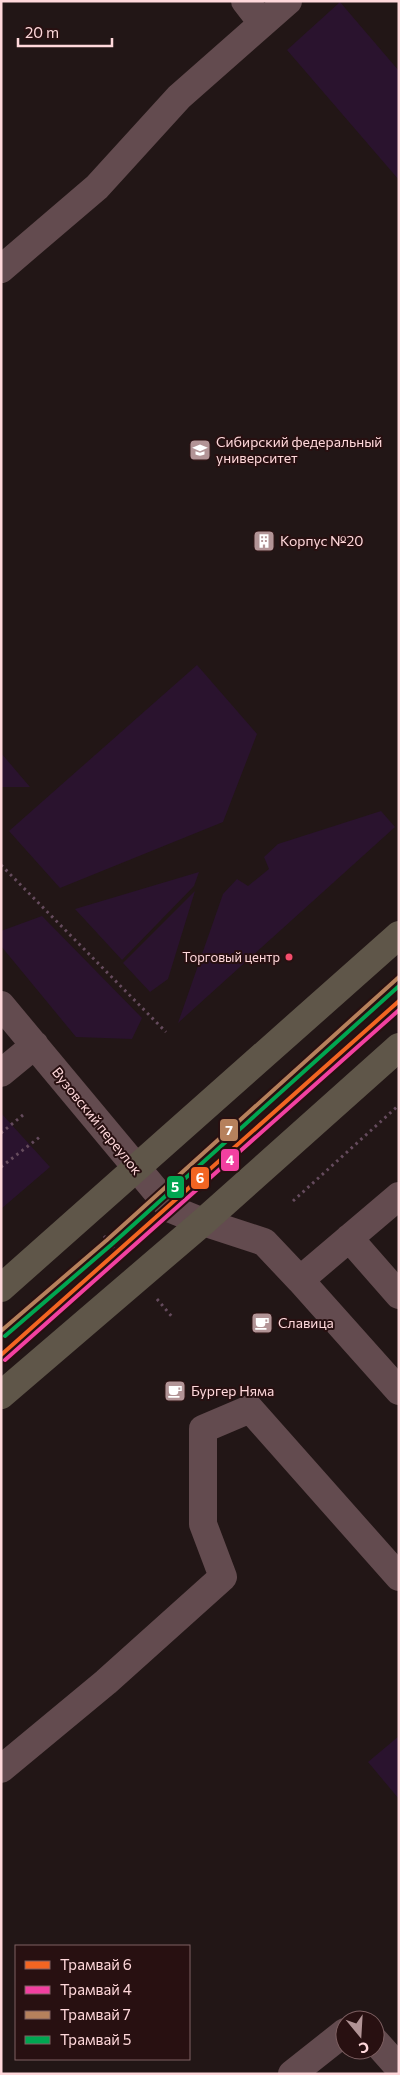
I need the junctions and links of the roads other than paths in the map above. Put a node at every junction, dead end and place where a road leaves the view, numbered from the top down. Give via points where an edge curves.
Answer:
1 (245, 1) edge
2 (288, 1) edge
3 (262, 23) junction
4 (1, 268) edge
5 (399, 935) edge
6 (1, 1005) edge
7 (35, 1045) junction
8 (399, 1047) edge
9 (1, 1073) edge
10 (136, 1170) junction
11 (399, 1196) edge
12 (203, 1222) junction
13 (349, 1238) junction
14 (300, 1280) junction
15 (1, 1288) edge
16 (399, 1295) edge
17 (399, 1391) edge
18 (1, 1395) edge
19 (399, 1577) edge
20 (4, 1761) edge
21 (335, 2040) edge
22 (385, 2052) edge
23 (399, 2068) edge
24 (292, 2074) edge

1 - 3 street
2 - 3 street
3 - 4 street via 179,97 97,187
5 - 10 highway
6 - 7 street, Вузовский переулок
7 - 9 street
7 - 10 street, Вузовский переулок
8 - 12 highway
10 - 12 street, Вузовский переулок via 171,1209
10 - 15 highway
11 - 13 street
12 - 14 street, Вузовский переулок via 264,1242
12 - 18 highway
13 - 14 street
13 - 16 street
14 - 17 street, Вузовский переулок
19 - 20 street via 250,1409 204,1429 203,1524 222,1576 106,1682
21 - 24 street
22 - 23 street

